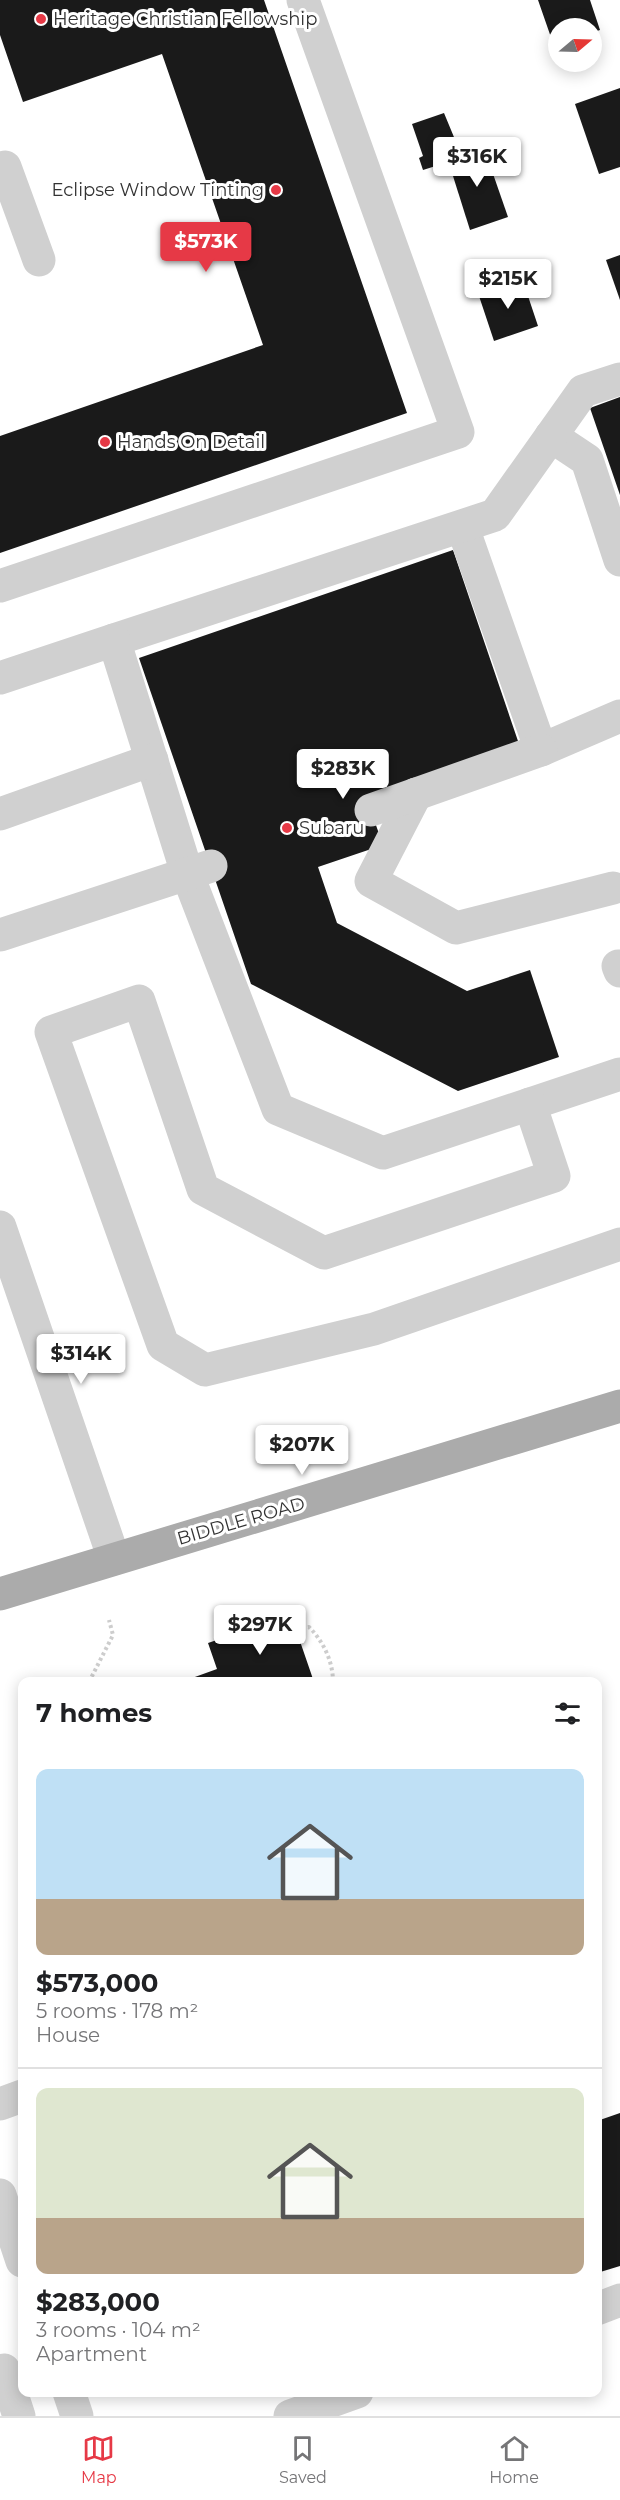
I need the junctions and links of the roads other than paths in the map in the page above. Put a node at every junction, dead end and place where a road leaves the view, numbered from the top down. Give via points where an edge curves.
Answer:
1 (303, 0) edge
2 (5, 167) dead end
3 (39, 260) dead end
4 (620, 379) edge
5 (551, 436) junction
6 (463, 528) junction
7 (620, 560) edge
8 (0, 586) edge
9 (114, 640) junction
10 (0, 678) edge
11 (620, 716) edge
12 (541, 750) junction
13 (152, 760) junction
14 (416, 794) junction
15 (371, 810) dead end
16 (0, 814) edge
17 (199, 870) junction
18 (613, 888) dead end
19 (0, 935) edge
20 (620, 1074) edge
21 (531, 1104) junction
22 (0, 1227) edge
23 (620, 1244) edge
24 (620, 1406) edge
25 (114, 1558) junction
26 (0, 1594) edge
27 (18, 2097) edge
28 (0, 2104) edge
29 (0, 2195) edge
30 (18, 2246) edge
31 (620, 2301) edge
32 (602, 2306) edge
33 (0, 2392) edge
34 (71, 2397) edge
35 (343, 2397) edge
36 (19, 2416) edge
37 (77, 2416) edge
38 (290, 2416) edge

1 - 8 street via 458,432
2 - 3 street
4 - 5 street via 583,392
5 - 6 street via 495,515
5 - 7 street via 587,460
6 - 9 street
6 - 12 street
9 - 10 street
9 - 13 street
11 - 12 street
12 - 14 street
13 - 16 street
13 - 17 street
14 - 15 street
14 - 18 street via 371,881 456,928
17 - 19 street
17 - 21 street via 278,1109 383,1153
20 - 21 street
21 - 23 street via 554,1176 324,1253 203,1189 139,1001 51,1032 163,1345 205,1370 374,1329
22 - 25 street
24 - 25 main road, BIDDLE ROAD
25 - 26 main road, BIDDLE ROAD
27 - 28 street
29 - 30 street
31 - 32 street
33 - 36 street via 4,2370
34 - 37 street
35 - 38 street

